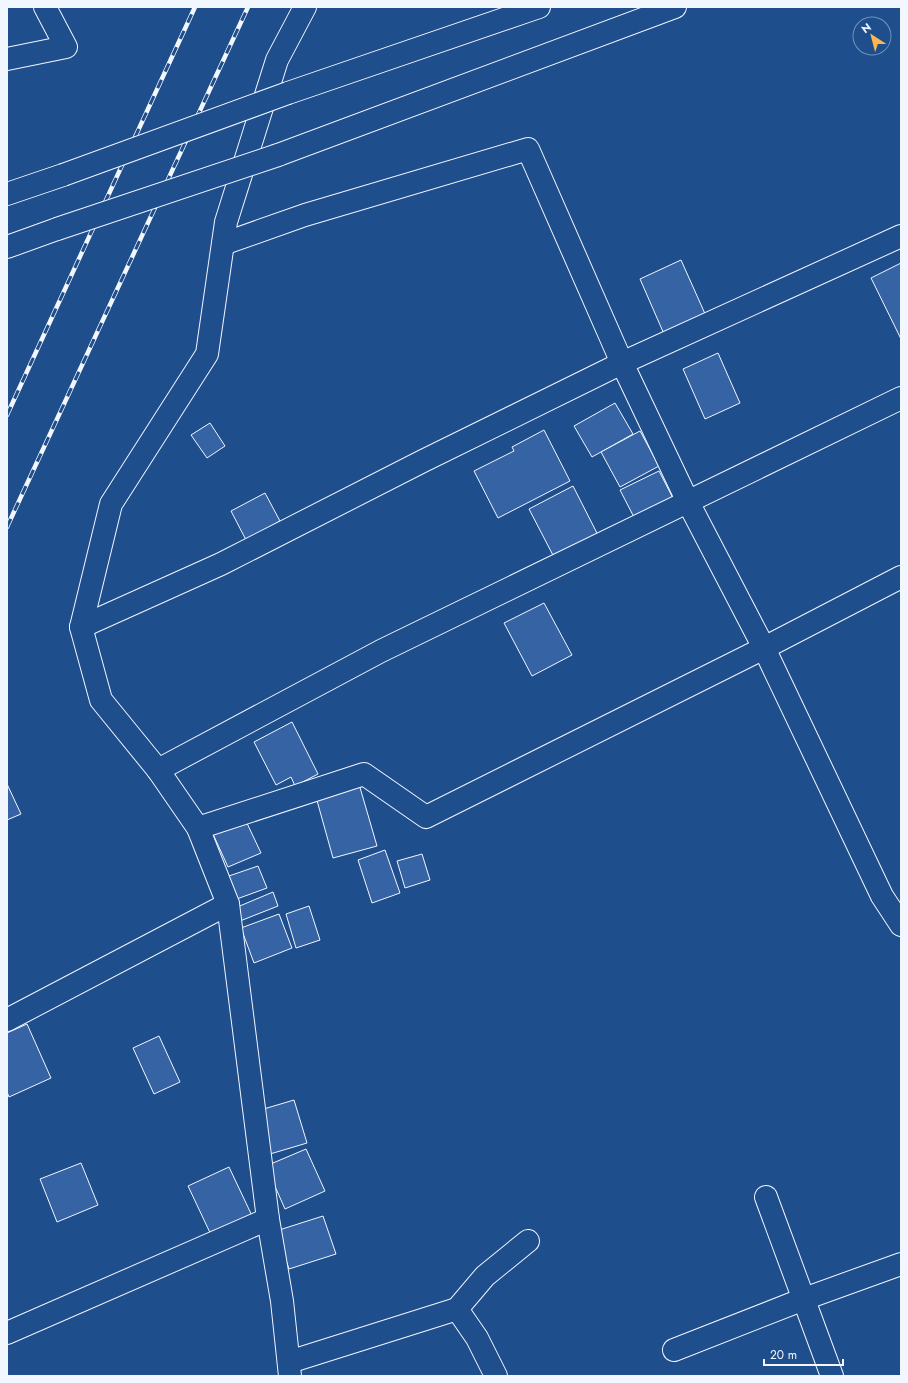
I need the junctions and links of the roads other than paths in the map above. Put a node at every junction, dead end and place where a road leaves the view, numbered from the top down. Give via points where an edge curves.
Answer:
1 (45, 7) edge
2 (305, 7) edge
3 (539, 7) edge
4 (675, 7) edge
5 (7, 59) edge
6 (7, 194) edge
7 (901, 236) edge
8 (223, 244) junction
9 (7, 247) edge
10 (622, 363) junction
11 (901, 398) edge
12 (688, 502) junction
13 (901, 577) edge
14 (81, 627) junction
15 (764, 648) junction
16 (158, 770) junction
17 (198, 828) junction
18 (228, 904) junction
19 (901, 925) edge
20 (7, 1020) edge
21 (766, 1197) dead end
22 (268, 1220) junction
23 (528, 1241) dead end
24 (901, 1264) edge
25 (804, 1299) junction
26 (457, 1309) junction
27 (7, 1333) edge
28 (674, 1350) dead end
29 (290, 1369) edge
30 (496, 1376) edge
31 (832, 1376) edge

1 - 5 main road via 66,47
2 - 8 main road via 276,60 226,222
3 - 6 main road, bridge via 288,93
4 - 9 main road, bridge via 278,155
7 - 10 main road
8 - 10 main road via 304,215 528,149
8 - 14 main road via 207,354 111,504
10 - 12 main road
10 - 14 main road via 221,564
11 - 12 main road
12 - 15 main road
12 - 16 main road via 381,652
13 - 15 main road
14 - 16 main road via 101,700
15 - 17 main road via 426,817 364,774
15 - 19 main road via 882,896
16 - 17 main road
17 - 18 main road
18 - 20 main road
18 - 22 main road
21 - 25 main road
22 - 27 main road
22 - 29 main road via 282,1301
23 - 26 main road via 485,1276
24 - 25 main road
25 - 28 main road
25 - 31 main road
26 - 29 main road
26 - 30 main road via 477,1338

